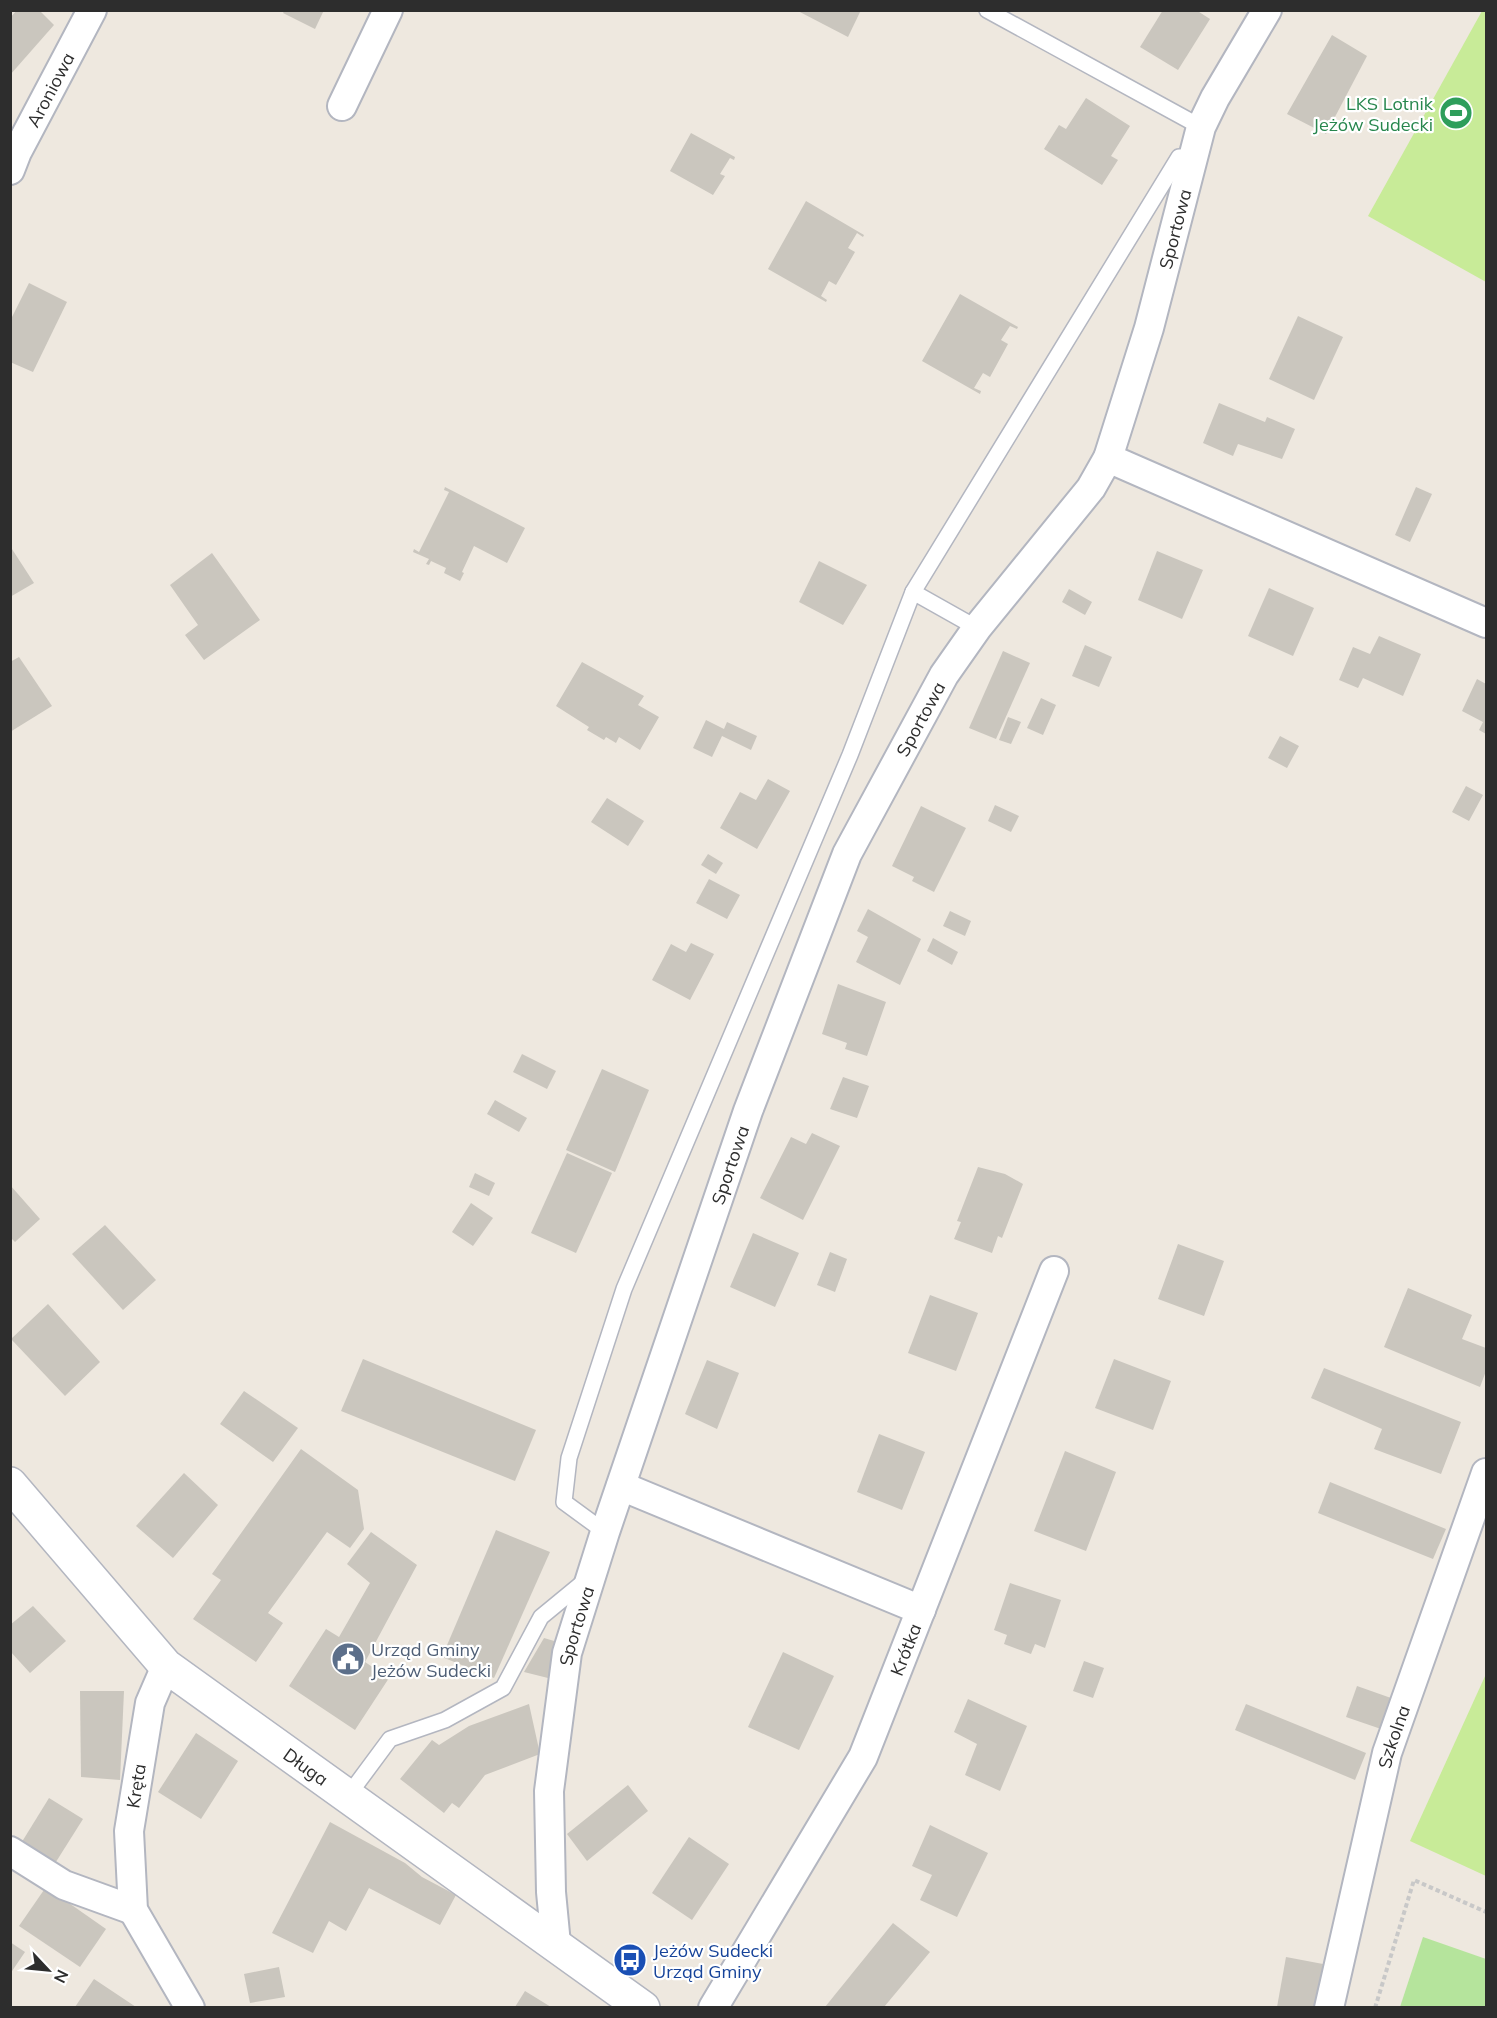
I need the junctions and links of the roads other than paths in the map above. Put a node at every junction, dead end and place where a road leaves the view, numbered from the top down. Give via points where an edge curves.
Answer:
1 (92, 10) edge
2 (388, 10) edge
3 (987, 10) edge
4 (1268, 10) edge
5 (342, 106) dead end
6 (1201, 128) junction
7 (1193, 157) junction
8 (10, 170) edge
9 (1108, 458) junction
10 (913, 592) junction
11 (1486, 623) edge
12 (977, 628) junction
13 (1054, 1271) dead end
14 (1486, 1473) edge
15 (10, 1484) edge
16 (621, 1486) junction
17 (604, 1532) junction
18 (590, 1576) junction
19 (921, 1610) junction
20 (166, 1666) junction
21 (347, 1797) junction
22 (10, 1851) edge
23 (133, 1910) junction
24 (556, 1944) junction
25 (190, 2007) edge
26 (643, 2007) edge
27 (713, 2007) edge
28 (1329, 2007) edge

1 - 8 street, Aroniowa
2 - 5 street
3 - 6 lane
4 - 6 street, Sportowa
6 - 7 street, Sportowa
7 - 9 street, Sportowa via 1149,328
7 - 10 lane via 1179,158
9 - 11 street
9 - 12 street, Sportowa via 1092,488
10 - 12 lane
10 - 17 lane via 850,755 621,1300 569,1458 564,1502
12 - 16 street, Sportowa via 944,675 848,854 748,1111
13 - 19 street, Krótka
14 - 28 street, Szkolna via 1387,1753
15 - 20 street, Długa
16 - 17 street, Sportowa
16 - 19 street
17 - 18 street, Sportowa
18 - 21 lane via 541,1617 503,1688 445,1720 390,1739
18 - 24 street, Sportowa via 567,1653 549,1791
19 - 27 street, Krótka via 863,1757
20 - 21 street, Długa
20 - 23 street, Kręta via 150,1703 129,1831
21 - 24 street, Długa
22 - 23 street via 64,1885
23 - 25 street, Kręta
24 - 26 street, Długa

